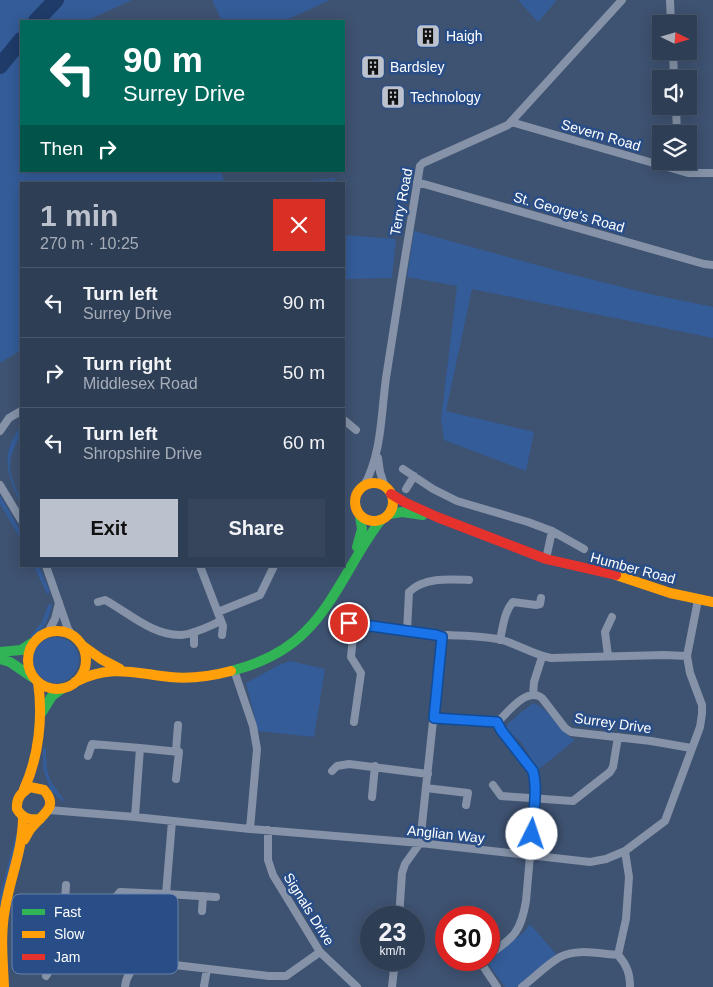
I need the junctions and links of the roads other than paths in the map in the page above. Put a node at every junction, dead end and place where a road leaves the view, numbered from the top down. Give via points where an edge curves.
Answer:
1 (622, 0) edge
2 (670, 0) edge
3 (671, 15) edge
4 (511, 122) junction
5 (679, 171) joint
6 (713, 173) edge
7 (418, 182) junction
8 (713, 265) edge
9 (20, 411) edge
10 (345, 421) edge
11 (356, 430) dead end
12 (0, 431) edge
13 (378, 446) junction
14 (404, 469) dead end
15 (414, 476) junction
16 (0, 484) edge
17 (364, 486) junction
18 (388, 490) junction
19 (406, 490) dead end
20 (360, 516) junction
21 (385, 517) junction
22 (20, 518) edge
23 (437, 518) junction
24 (552, 531) junction
25 (584, 549) dead end
26 (355, 556) junction
27 (546, 559) junction
28 (46, 567) edge
29 (200, 567) edge
30 (274, 567) edge
31 (469, 580) dead end
32 (542, 598) dead end
33 (698, 600) junction
34 (98, 602) dead end
35 (713, 602) edge
36 (59, 603) junction
37 (218, 612) junction
38 (612, 617) dead end
39 (221, 621) junction
40 (407, 631) junction
41 (48, 632) junction
42 (194, 632) junction
43 (72, 635) junction
44 (222, 635) dead end
45 (442, 637) junction
46 (500, 640) junction
47 (32, 643) junction
48 (194, 644) dead end
49 (83, 646) junction
50 (0, 652) edge
51 (608, 656) junction
52 (687, 656) junction
53 (542, 657) junction
54 (0, 658) edge
55 (234, 670) junction
56 (126, 671) junction
57 (36, 680) junction
58 (75, 682) junction
59 (64, 688) junction
60 (533, 695) junction
61 (39, 718) junction
62 (434, 718) junction
63 (354, 722) dead end
64 (497, 722) junction
65 (178, 725) dead end
66 (86, 736) dead end
67 (618, 737) junction
68 (92, 744) junction
69 (140, 748) junction
70 (691, 748) junction
71 (176, 751) junction
72 (88, 756) dead end
73 (34, 760) junction
74 (375, 766) junction
75 (332, 770) dead end
76 (428, 774) junction
77 (176, 778) dead end
78 (493, 785) dead end
79 (426, 788) junction
80 (42, 789) junction
81 (24, 790) junction
82 (372, 798) dead end
83 (534, 799) junction
84 (466, 805) dead end
85 (49, 810) junction
86 (23, 817) junction
87 (135, 817) junction
88 (40, 820) junction
89 (172, 821) junction
90 (250, 829) junction
91 (268, 830) junction
92 (420, 843) junction
93 (22, 845) junction
94 (625, 851) junction
95 (530, 856) junction
96 (66, 884) dead end
97 (65, 894) edge
98 (118, 894) edge
99 (166, 894) joint
100 (178, 895) edge
101 (204, 896) junction
102 (216, 897) dead end
103 (399, 906) edge
104 (202, 911) dead end
105 (500, 946) edge
106 (320, 952) junction
107 (618, 955) junction
108 (178, 966) edge
109 (206, 969) junction
110 (394, 971) edge
111 (486, 971) edge
112 (129, 974) edge
113 (204, 986) edge
114 (4, 987) edge
115 (125, 987) edge
116 (357, 987) edge
117 (392, 987) edge
118 (496, 987) edge
119 (522, 987) edge
120 (630, 987) edge

1 - 4 street, Terry Road
2 - 3 street
4 - 5 street, Severn Road
4 - 7 street, Terry Road via 423,163
5 - 6 street, Severn Road
7 - 8 street, St. George's Road
7 - 13 street, Terry Road
9 - 12 street
10 - 11 street
13 - 17 street, Terry Road
13 - 18 street, Terry Road via 380,472
14 - 15 street, Humber Road
15 - 19 street
15 - 24 street, Humber Road via 457,501
16 - 22 street
17 - 18 main road via 376,483
17 - 20 main road via 354,501
18 - 21 main road via 393,502
18 - 23 main road, Humber Road via 406,504
20 - 21 main road via 370,521
20 - 26 main road via 361,534
21 - 23 main road, Humber Road via 402,512
21 - 26 main road
23 - 27 main road, Humber Road
24 - 25 street, Humber Road
24 - 27 street
26 - 55 main road via 306,630 281,650
27 - 33 main road, Humber Road
28 - 36 street
29 - 37 street
30 - 37 street via 260,595
31 - 40 street via 443,579 414,587 409,592
32 - 46 street via 536,605 513,602
33 - 35 main road, Humber Road
33 - 52 street, Anglian Way
34 - 42 street via 105,600 156,631 181,635
36 - 41 street
36 - 43 street
37 - 39 street
38 - 51 street via 605,632
39 - 42 street
39 - 44 street
40 - 45 street
40 - 63 street via 352,624 351,657 361,674
41 - 43 main road via 63,631
41 - 47 main road
42 - 48 street
43 - 49 main road
45 - 46 street
45 - 62 street
46 - 53 street
47 - 50 main road via 21,650
47 - 57 main road via 29,669
49 - 56 main road via 112,666
49 - 58 main road via 84,669
51 - 52 street
51 - 53 street
52 - 70 street, Anglian Way via 702,705 700,727
53 - 60 street
54 - 57 main road
55 - 56 main road via 183,677
55 - 90 street via 253,726 257,749
56 - 58 main road via 87,674
57 - 59 main road via 49,688
57 - 61 main road via 41,703
58 - 59 main road
59 - 61 main road via 52,696
60 - 64 street via 526,696
60 - 67 street, Surrey Drive via 542,698 571,732
61 - 73 main road
62 - 64 street
62 - 76 street
64 - 83 street via 533,771
65 - 71 street
66 - 68 street
67 - 70 street, Surrey Drive
67 - 83 street via 610,772 576,799 568,802
68 - 69 street
68 - 72 street
69 - 71 street
69 - 87 street
70 - 94 street, Anglian Way via 665,821
71 - 77 street via 179,752
73 - 80 main road
73 - 81 main road
74 - 75 street via 349,764
74 - 76 street
74 - 82 street
76 - 79 street
78 - 83 street via 501,796
79 - 84 street via 468,793
79 - 92 street
80 - 81 main road
80 - 85 main road via 49,797
81 - 86 main road via 16,805
83 - 95 street
85 - 87 street
85 - 88 main road
86 - 88 main road
86 - 93 main road
87 - 89 street
88 - 93 main road
89 - 90 street, Anglian Way
89 - 99 street
90 - 91 street, Anglian Way
91 - 92 street, Anglian Way
91 - 106 street, Signals Drive via 268,860 272,875
92 - 95 street, Anglian Way
92 - 103 street via 402,873
93 - 114 main road via 3,921
94 - 95 street, Anglian Way via 590,862
94 - 107 street via 629,886
95 - 105 street via 524,916 517,931
96 - 97 street
98 - 99 street
100 - 101 street
101 - 102 street
101 - 104 street
106 - 109 street via 286,976
106 - 116 street, Signals Drive
107 - 119 street via 572,953 560,957
107 - 120 street via 630,975
108 - 109 street
109 - 113 street
110 - 117 street
111 - 118 street
112 - 115 street

